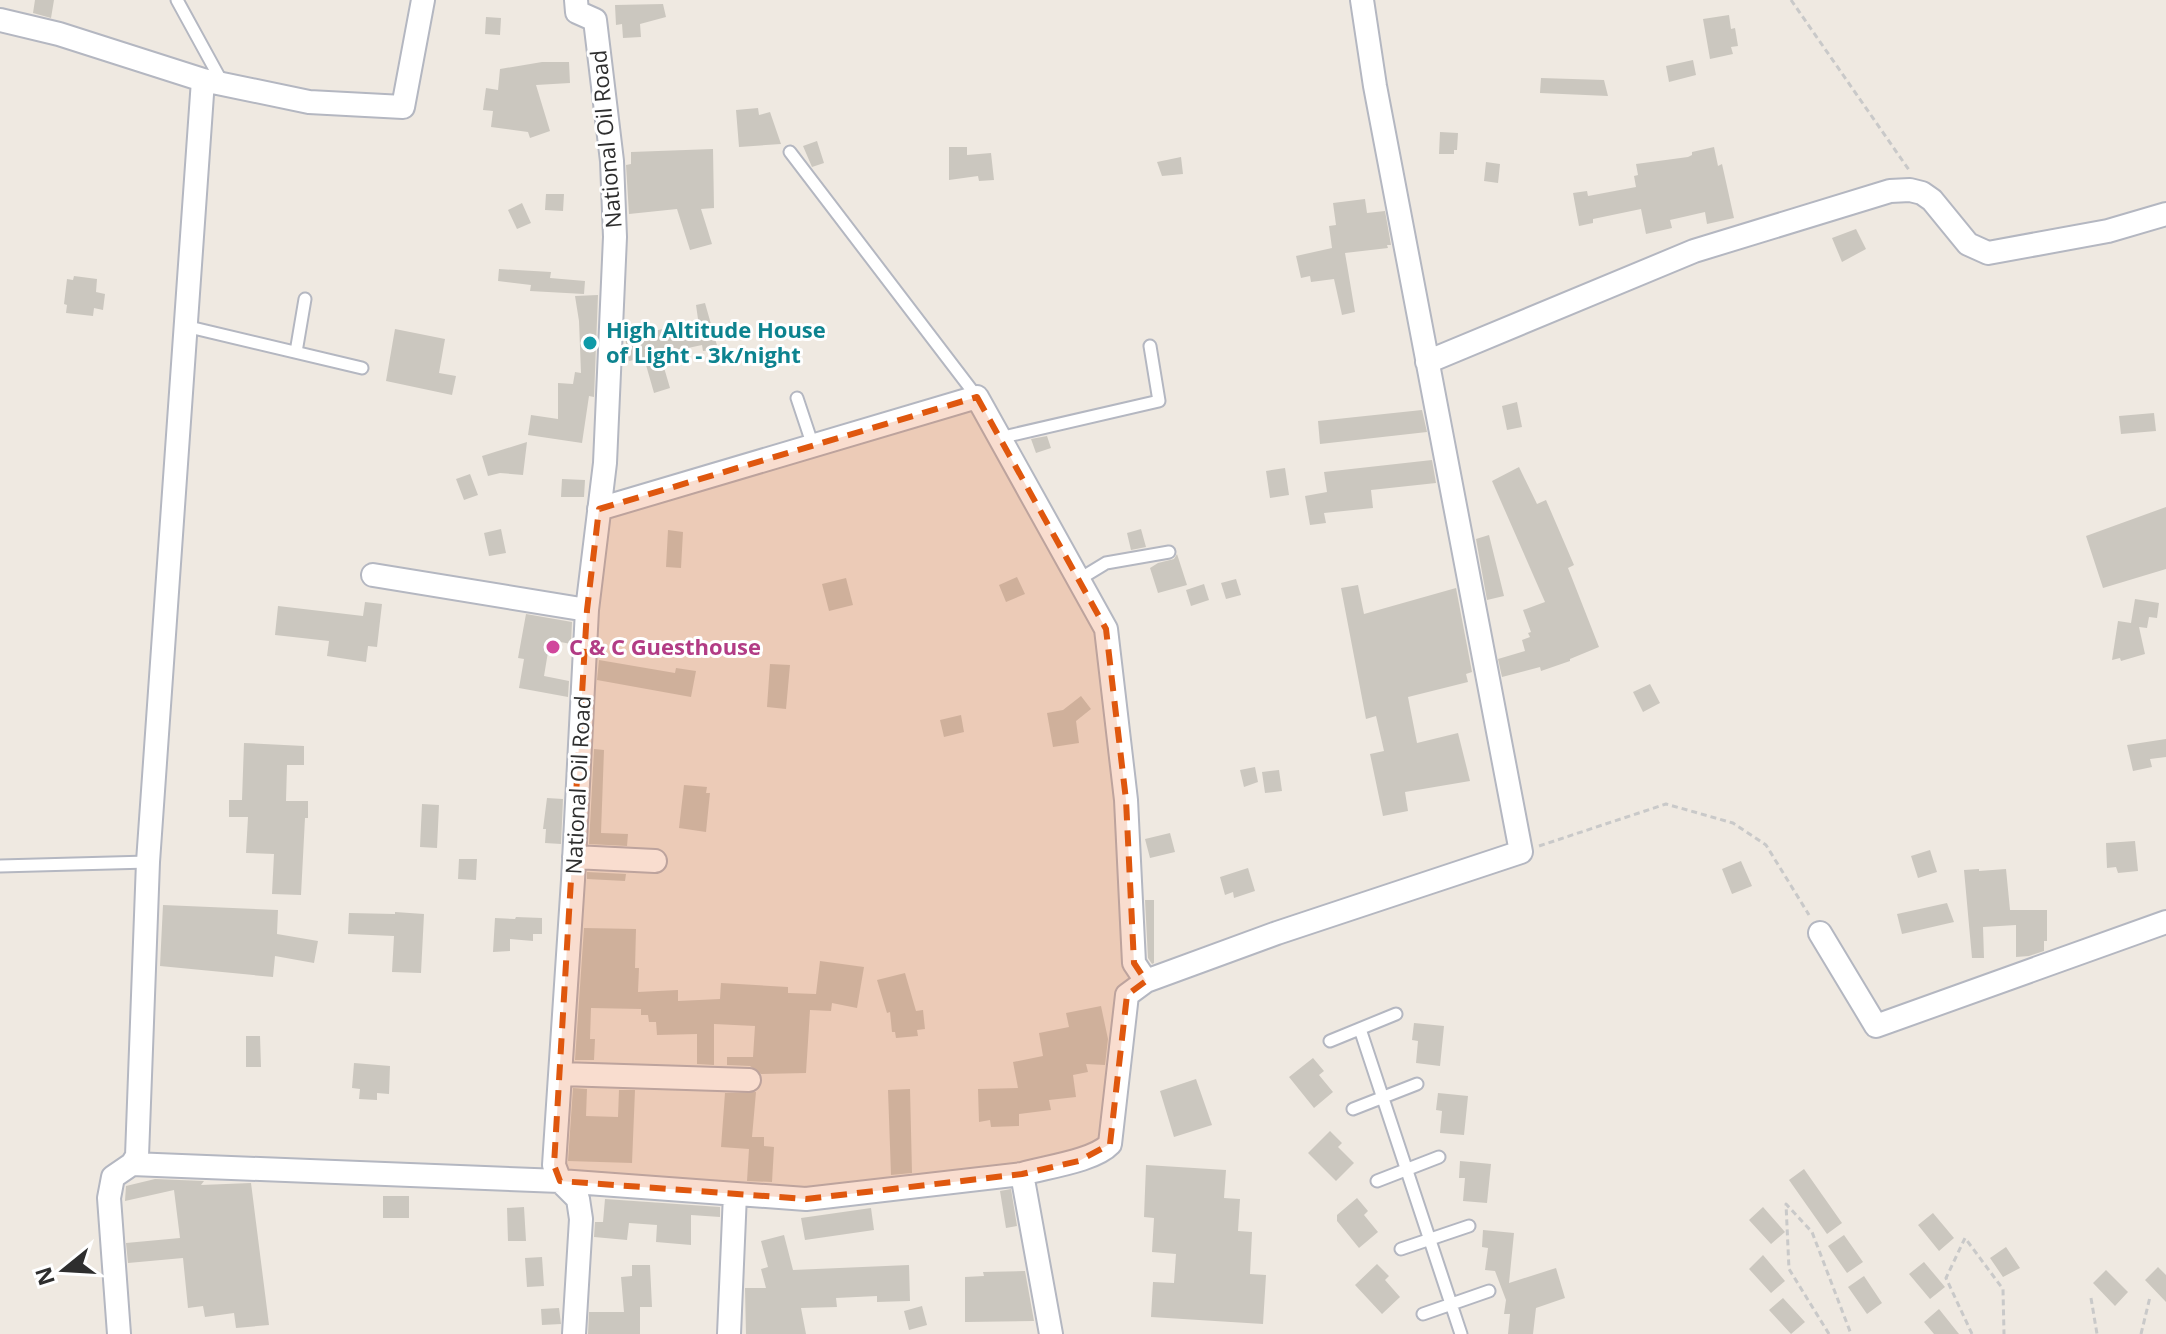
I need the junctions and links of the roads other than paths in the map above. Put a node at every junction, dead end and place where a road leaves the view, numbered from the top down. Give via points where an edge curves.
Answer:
1 (177, 0) edge
2 (423, 0) edge
3 (576, 0) edge
4 (1362, 0) edge
5 (0, 20) edge
6 (213, 82) junction
7 (790, 152) dead end
8 (2166, 214) edge
9 (305, 299) dead end
10 (185, 326) junction
11 (1150, 346) dead end
12 (296, 352) junction
13 (1427, 362) junction
14 (362, 368) dead end
15 (977, 397) junction
16 (797, 398) dead end
17 (999, 438) junction
18 (813, 446) junction
19 (599, 509) junction
20 (1169, 552) dead end
21 (373, 575) dead end
22 (1078, 580) junction
23 (587, 610) junction
24 (574, 857) junction
25 (655, 861) dead end
26 (148, 862) junction
27 (0, 866) edge
28 (2166, 922) edge
29 (1820, 933) road end
30 (1146, 981) junction
31 (1396, 1014) dead end
32 (1360, 1029) junction
33 (1330, 1041) dead end
34 (561, 1074) junction
35 (749, 1080) dead end
36 (1417, 1084) dead end
37 (1383, 1097) junction
38 (1353, 1109) dead end
39 (1439, 1157) dead end
40 (132, 1164) junction
41 (1406, 1169) junction
42 (1022, 1174) junction
43 (560, 1181) junction
44 (1377, 1181) dead end
45 (735, 1194) junction
46 (1469, 1226) dead end
47 (1429, 1239) junction
48 (1401, 1249) dead end
49 (1489, 1291) dead end
50 (1451, 1304) junction
51 (1423, 1314) dead end
52 (119, 1334) edge
53 (574, 1334) edge
54 (729, 1334) edge
55 (1051, 1334) edge
56 (1461, 1334) edge

1 - 6 lane
2 - 6 street via 403,107 309,102
3 - 19 street, National Oil Road via 577,12 595,20 612,161 615,237
4 - 13 street
5 - 6 street
6 - 10 street
7 - 15 lane
8 - 13 street via 2108,231 1988,253 1968,244 1922,193 1890,191 1694,251
9 - 12 lane
10 - 12 lane
10 - 26 street
11 - 17 lane via 1159,401
12 - 14 lane
13 - 30 street via 1521,852
15 - 17 street
15 - 18 street
16 - 18 lane
17 - 22 street
18 - 19 street
19 - 23 street, National Oil Road
20 - 22 lane via 1106,563
21 - 23 street
22 - 30 street via 1106,629 1126,800 1134,963
23 - 24 street, National Oil Road
24 - 25 street
24 - 34 street, National Oil Road
26 - 27 lane
26 - 40 street via 137,1156
28 - 29 street via 1876,1026
30 - 42 street via 1127,995 1110,1144 1079,1161
31 - 32 lane
32 - 33 lane
32 - 37 lane
34 - 35 street
34 - 43 street, National Oil Road via 554,1165
36 - 37 lane
37 - 38 lane
37 - 41 lane
39 - 41 lane
40 - 43 street
40 - 52 street via 113,1177 109,1198
41 - 44 lane
41 - 47 lane
42 - 45 street via 806,1199
42 - 55 street
43 - 45 street
43 - 53 street, National Oil Road via 576,1194 581,1219
45 - 54 street
46 - 47 lane
47 - 48 lane
47 - 50 lane
49 - 50 lane
50 - 51 lane
50 - 56 lane

